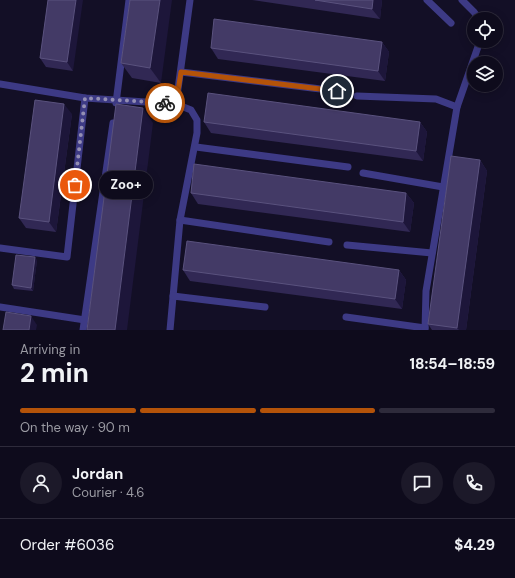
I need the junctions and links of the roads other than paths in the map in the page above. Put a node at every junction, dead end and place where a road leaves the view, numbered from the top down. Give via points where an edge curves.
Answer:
1 (129, 0) edge
2 (190, 0) edge
3 (427, 0) edge
4 (462, 0) edge
5 (474, 12) edge
6 (451, 23) dead end
7 (478, 48) edge
8 (181, 72) junction
9 (0, 84) edge
10 (337, 91) dead end
11 (357, 96) dead end
12 (85, 98) junction
13 (117, 100) junction
14 (176, 104) junction
15 (457, 107) junction
16 (116, 108) edge
17 (114, 116) edge
18 (196, 146) junction
19 (348, 167) dead end
20 (363, 174) dead end
21 (443, 187) junction
22 (180, 220) junction
23 (329, 242) dead end
24 (347, 245) dead end
25 (0, 248) edge
26 (432, 253) junction
27 (173, 296) junction
28 (0, 307) edge
29 (265, 307) dead end
30 (346, 317) dead end
31 (84, 320) junction
32 (425, 329) edge
33 (83, 330) edge
34 (170, 330) edge

1 - 13 lane
2 - 8 lane
3 - 6 lane
4 - 5 lane
7 - 15 lane
8 - 10 lane
8 - 14 lane
9 - 12 lane
11 - 15 lane via 436,99
12 - 13 lane
12 - 25 lane via 67,257
13 - 14 lane
13 - 16 lane
14 - 18 lane via 191,110 197,120
15 - 21 lane
17 - 31 lane
18 - 19 lane
18 - 22 lane
20 - 21 lane
21 - 26 lane
22 - 23 lane
22 - 27 lane
24 - 26 lane
26 - 32 lane via 426,291
27 - 29 lane
27 - 34 lane
28 - 31 lane
30 - 32 lane
31 - 33 lane

